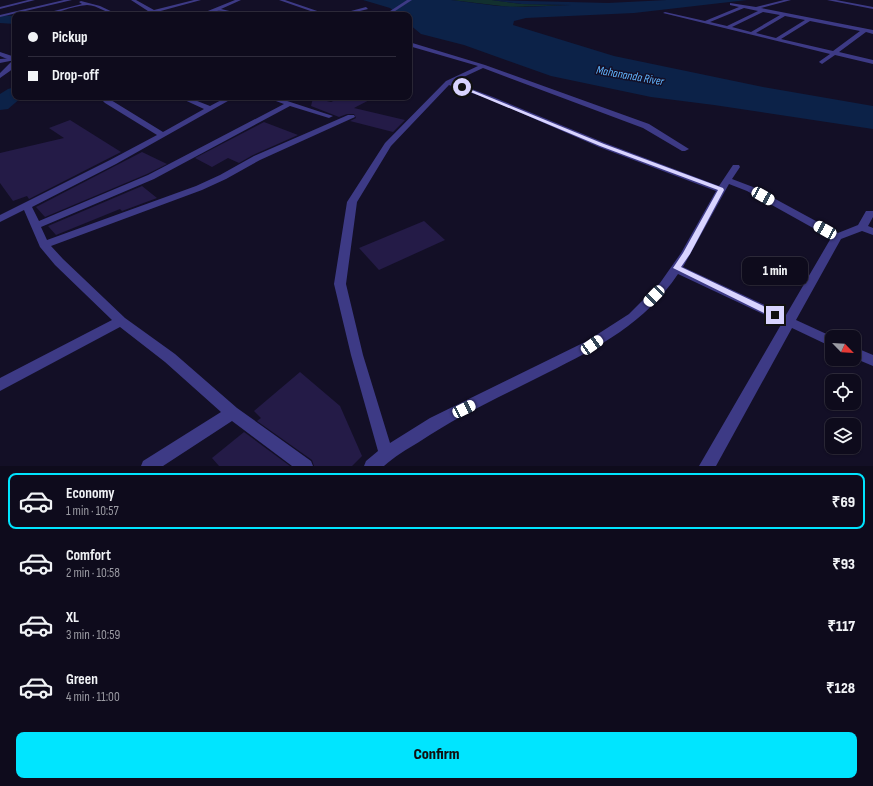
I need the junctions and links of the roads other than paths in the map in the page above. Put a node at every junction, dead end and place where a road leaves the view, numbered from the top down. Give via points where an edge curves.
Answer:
1 (33, 0) edge
2 (71, 0) edge
3 (142, 0) edge
4 (171, 0) edge
5 (199, 0) edge
6 (239, 0) edge
7 (281, 0) edge
8 (410, 0) edge
9 (789, 0) edge
10 (829, 0) edge
11 (134, 1) edge
12 (873, 3) edge
13 (87, 4) junction
14 (732, 4) dead end
15 (181, 5) junction
16 (745, 6) junction
17 (861, 6) junction
18 (0, 8) edge
19 (366, 8) dead end
20 (755, 8) junction
21 (873, 8) edge
22 (216, 9) junction
23 (763, 10) junction
24 (21, 12) edge
25 (53, 12) edge
26 (109, 12) edge
27 (153, 12) joint
28 (198, 12) edge
29 (208, 12) edge
30 (230, 12) edge
31 (318, 12) edge
32 (350, 12) edge
33 (391, 12) edge
34 (665, 13) dead end
35 (12, 14) edge
36 (785, 14) junction
37 (0, 17) edge
38 (12, 19) edge
39 (810, 19) junction
40 (706, 22) junction
41 (727, 28) junction
42 (865, 30) junction
43 (873, 32) edge
44 (752, 33) junction
45 (777, 39) junction
46 (412, 46) edge
47 (836, 53) junction
48 (873, 53) edge
49 (0, 54) edge
50 (12, 60) edge
51 (864, 60) junction
52 (0, 61) edge
53 (12, 61) edge
54 (822, 62) dead end
55 (873, 62) edge
56 (12, 65) edge
57 (483, 66) junction
58 (0, 76) edge
59 (448, 82) junction
60 (105, 100) edge
61 (188, 100) edge
62 (226, 100) edge
63 (277, 100) edge
64 (290, 104) junction
65 (210, 109) junction
66 (329, 116) dead end
67 (351, 117) dead end
68 (163, 135) junction
69 (685, 149) dead end
70 (736, 167) dead end
71 (724, 185) junction
72 (27, 206) junction
73 (873, 214) edge
74 (0, 219) edge
75 (36, 226) junction
76 (862, 227) junction
77 (873, 232) edge
78 (837, 237) junction
79 (44, 246) junction
80 (676, 268) junction
81 (121, 321) junction
82 (789, 321) junction
83 (825, 339) edge
84 (861, 355) edge
85 (873, 361) edge
86 (0, 385) edge
87 (232, 413) junction
88 (386, 454) junction
89 (149, 466) edge
90 (305, 466) edge
91 (372, 466) edge
92 (707, 466) edge

1 - 18 street
2 - 13 street
2 - 24 street
3 - 11 street
4 - 15 street
5 - 15 street
6 - 22 street
7 - 31 street
8 - 33 street
9 - 20 street
10 - 17 street
11 - 27 street
12 - 17 street
13 - 25 street
13 - 26 street
14 - 16 street
15 - 27 street
15 - 28 street
16 - 20 street
16 - 40 street
17 - 21 street
19 - 32 street
20 - 23 street
22 - 29 street
22 - 30 street
23 - 36 street
23 - 41 street
34 - 40 street
35 - 37 street
36 - 39 street
36 - 44 street
37 - 38 street
39 - 42 street
39 - 45 street
40 - 41 street
41 - 44 street
42 - 43 street
42 - 47 street
44 - 45 street
45 - 47 street
46 - 57 street
47 - 51 street
47 - 54 street
48 - 51 street
49 - 50 street
51 - 55 street
52 - 53 lane
56 - 58 street
57 - 59 street
57 - 69 street via 646,126
59 - 71 street via 602,145
59 - 88 street via 388,145 352,202 340,284 357,355
60 - 68 street
61 - 65 street
62 - 65 street
63 - 64 street
64 - 66 street
64 - 75 street via 151,177
65 - 68 street
67 - 79 street via 257,158 223,178
68 - 72 street
70 - 71 street
71 - 78 street via 750,189
71 - 80 street
72 - 74 street
72 - 75 street
73 - 76 street via 869,213
75 - 79 street
76 - 77 street
76 - 78 street
78 - 82 street
79 - 81 street
80 - 82 street
80 - 88 street via 664,286 633,317 592,345 435,423
81 - 86 street
81 - 87 street via 170,358
82 - 83 street
82 - 92 street
84 - 85 street
87 - 89 street
87 - 90 street
88 - 91 street

